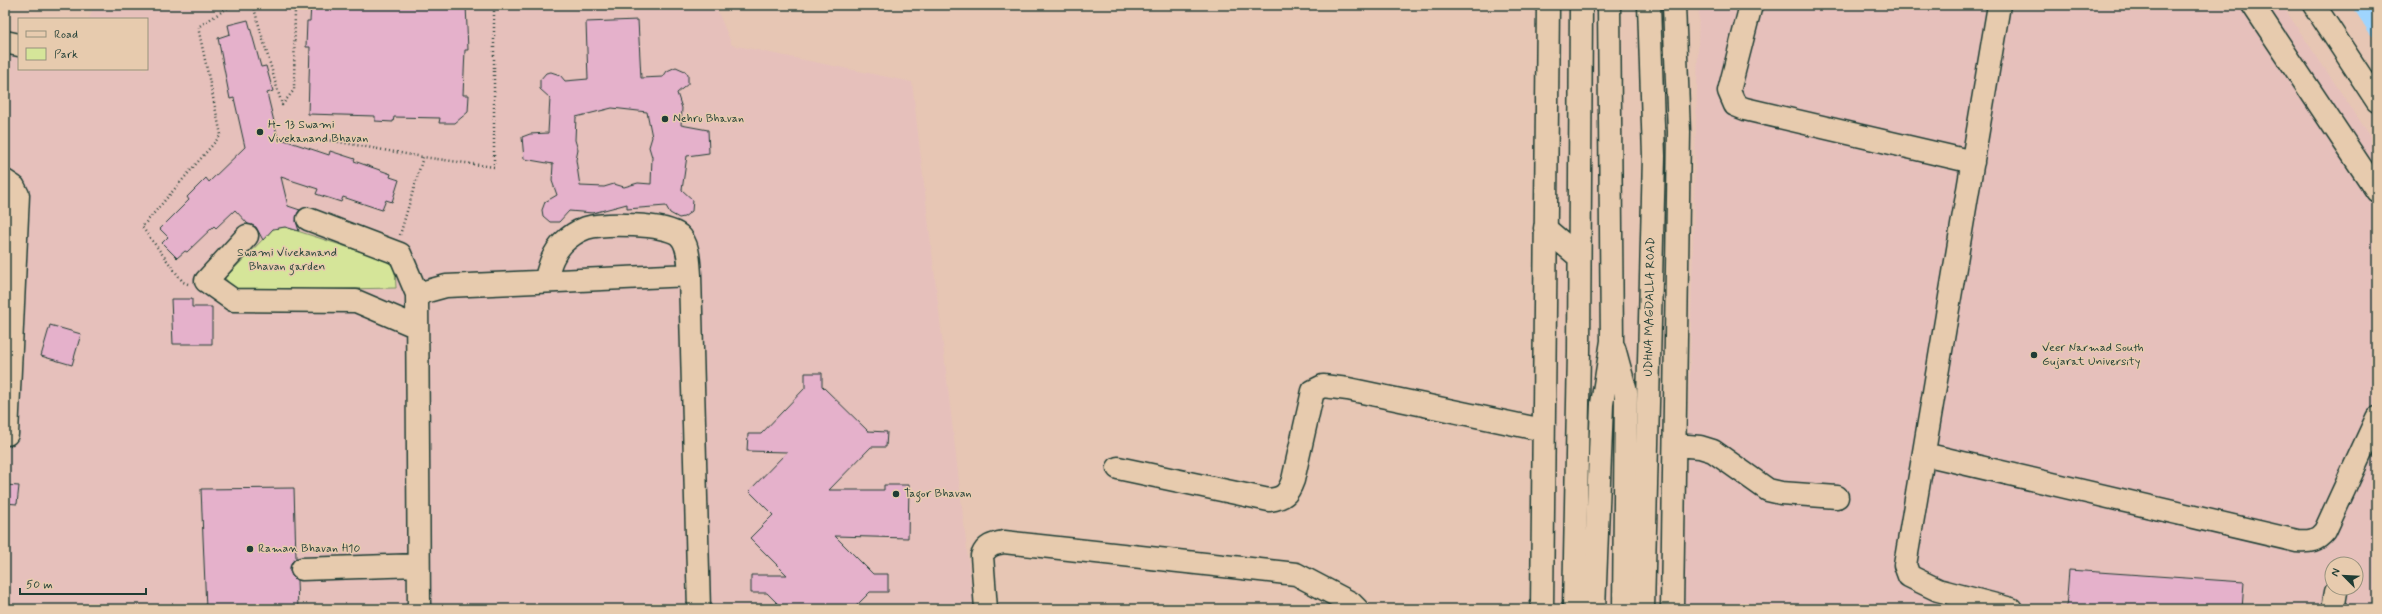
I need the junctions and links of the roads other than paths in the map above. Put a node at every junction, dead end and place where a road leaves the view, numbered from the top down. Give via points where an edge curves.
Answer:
1 (1548, 5) edge
2 (1581, 5) edge
3 (1609, 5) edge
4 (1650, 5) edge
5 (1674, 5) edge
6 (1751, 5) edge
7 (1999, 5) edge
8 (2253, 5) edge
9 (2314, 5) edge
10 (5, 42) edge
11 (18, 45) edge
12 (2377, 101) edge
13 (1973, 162) junction
14 (5, 181) edge
15 (2377, 190) edge
16 (308, 219) dead end
17 (1545, 228) junction
18 (247, 236) dead end
19 (1579, 257) junction
20 (690, 275) junction
21 (545, 281) junction
22 (417, 294) junction
23 (9, 317) edge
24 (417, 327) junction
25 (1612, 341) junction
26 (2377, 418) edge
27 (1543, 430) junction
28 (7, 434) dead end
29 (1675, 445) junction
30 (1924, 454) junction
31 (1118, 468) dead end
32 (1837, 497) dead end
33 (418, 565) junction
34 (302, 569) dead end
35 (418, 609) edge
36 (699, 609) edge
37 (986, 609) edge
38 (1357, 609) edge
39 (1542, 609) edge
40 (1574, 609) edge
41 (1594, 609) edge
42 (1624, 609) edge
43 (1643, 609) edge
44 (1672, 609) edge
45 (2011, 609) edge

1 - 17 street
2 - 19 street
3 - 25 street
4 - 43 street, UDHNA MAGDALLA ROAD via 1654,156
5 - 29 street via 1679,132
6 - 13 street via 1729,91 1735,105 1745,110
7 - 13 street
8 - 15 street
9 - 12 street
10 - 11 street
13 - 30 street
14 - 23 street via 14,187 18,195
16 - 22 street via 400,254
17 - 19 street
17 - 27 street
18 - 24 street via 206,281 233,300 356,302
19 - 40 street
20 - 21 street
20 - 21 street via 685,245 679,235 666,227 647,225 587,228 576,233 556,252
20 - 36 street
21 - 22 street via 446,286
22 - 24 street
23 - 28 street
24 - 33 street
25 - 41 street via 1602,404
25 - 42 street via 1626,392
26 - 30 street via 2325,531 2318,539 2309,542
27 - 31 street via 1323,386 1313,391 1293,480 1289,492 1281,499 1269,500
27 - 39 street
29 - 32 street via 1700,446 1713,451 1768,490
29 - 44 street
30 - 45 street via 1906,554 1905,565 1909,576 1938,590
33 - 34 street
33 - 35 street
37 - 38 street via 982,556 985,548 1004,542 1296,574 1351,603

